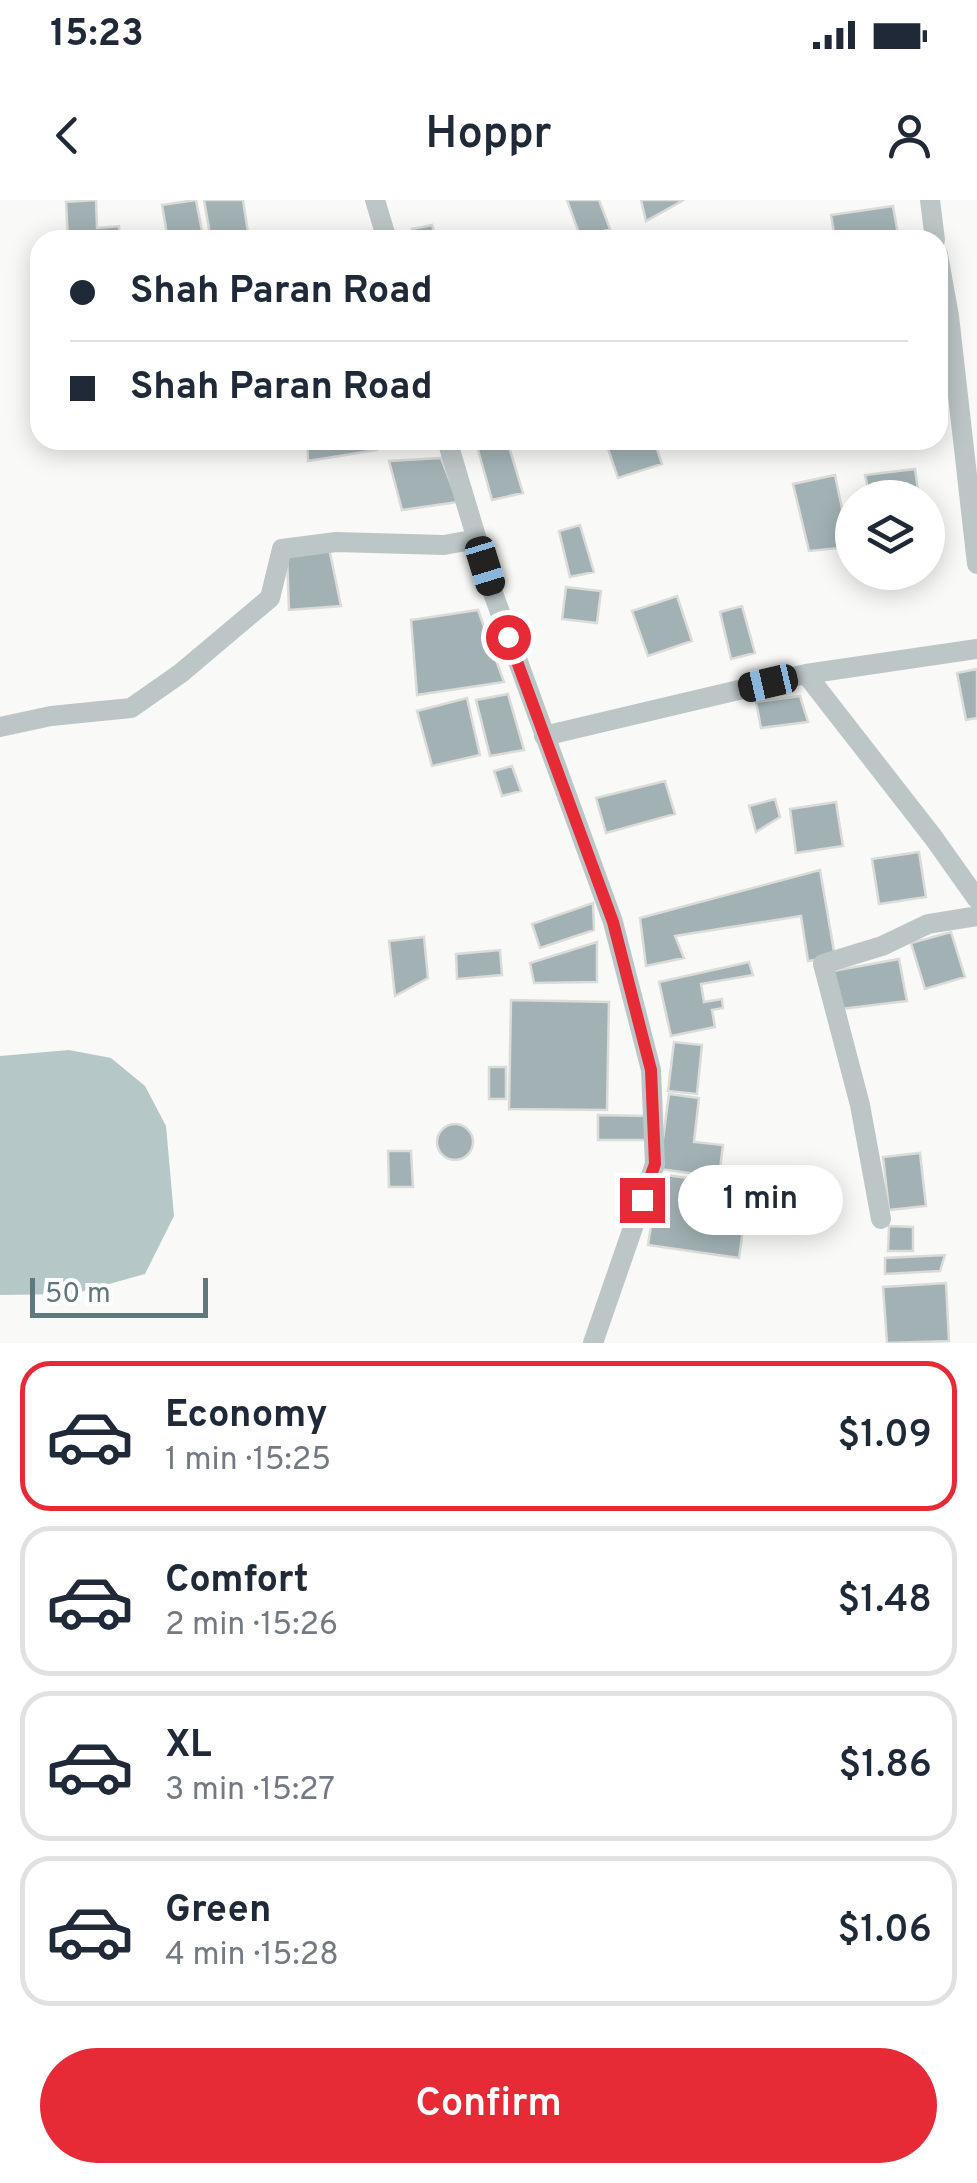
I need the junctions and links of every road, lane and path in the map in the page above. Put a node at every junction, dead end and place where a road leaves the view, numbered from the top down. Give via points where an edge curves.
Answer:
1 (375, 200) edge
2 (930, 200) edge
3 (384, 230) edge
4 (934, 230) edge
5 (948, 310) edge
6 (968, 401) edge
7 (450, 450) edge
8 (477, 539) junction
9 (977, 564) edge
10 (977, 649) edge
11 (806, 674) junction
12 (0, 726) edge
13 (544, 736) junction
14 (977, 899) edge
15 (977, 916) edge
16 (881, 1219) dead end
17 (593, 1343) edge

1 - 3 street
2 - 4 street
5 - 6 street
6 - 9 street
7 - 8 street
8 - 12 street via 282,549 270,598 131,708
8 - 13 street
10 - 11 street
11 - 13 street
11 - 14 street
13 - 17 street via 613,922 651,1070 655,1164
15 - 16 street via 928,924 824,964

